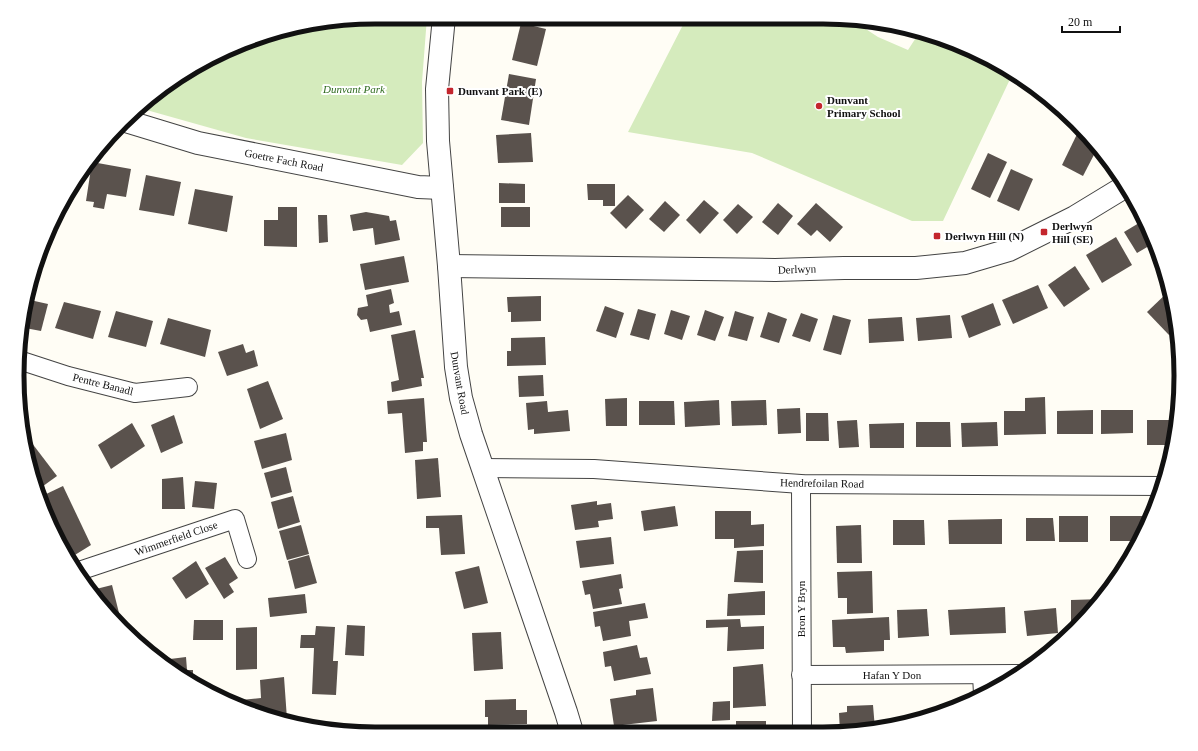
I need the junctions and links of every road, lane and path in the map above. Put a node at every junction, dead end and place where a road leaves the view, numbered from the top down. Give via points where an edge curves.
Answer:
1 (443, 24) edge
2 (131, 123) edge
3 (442, 188) junction
4 (1121, 189) edge
5 (449, 266) junction
6 (25, 362) edge
7 (188, 387) dead end
8 (482, 468) junction
9 (801, 484) junction
10 (1156, 486) edge
11 (247, 559) dead end
12 (82, 570) edge
13 (1008, 674) edge
14 (801, 675) junction
15 (982, 675) junction
16 (983, 688) edge
17 (570, 727) edge
18 (802, 727) edge

1 - 3 street, Dunvant Road via 437,89
2 - 3 street, Goetre Fach Road via 198,143 418,187
3 - 5 street, Dunvant Road
4 - 5 street, Derlwyn via 1075,217 1009,250 965,263 916,268 775,270
5 - 8 street, Dunvant Road via 460,398
6 - 7 street, Pentre Banadl via 134,393
8 - 9 street, Hendrefoilan Road via 594,469
8 - 17 street, Dunvant Road
9 - 10 street, Hendrefoilan Road
9 - 14 street, Bron Y Bryn
11 - 12 street, Wimmerfield Close via 235,518
13 - 15 street, Hafan Y Don
14 - 15 street, Hafan Y Don
14 - 18 street, Bron Y Bryn
15 - 16 street

